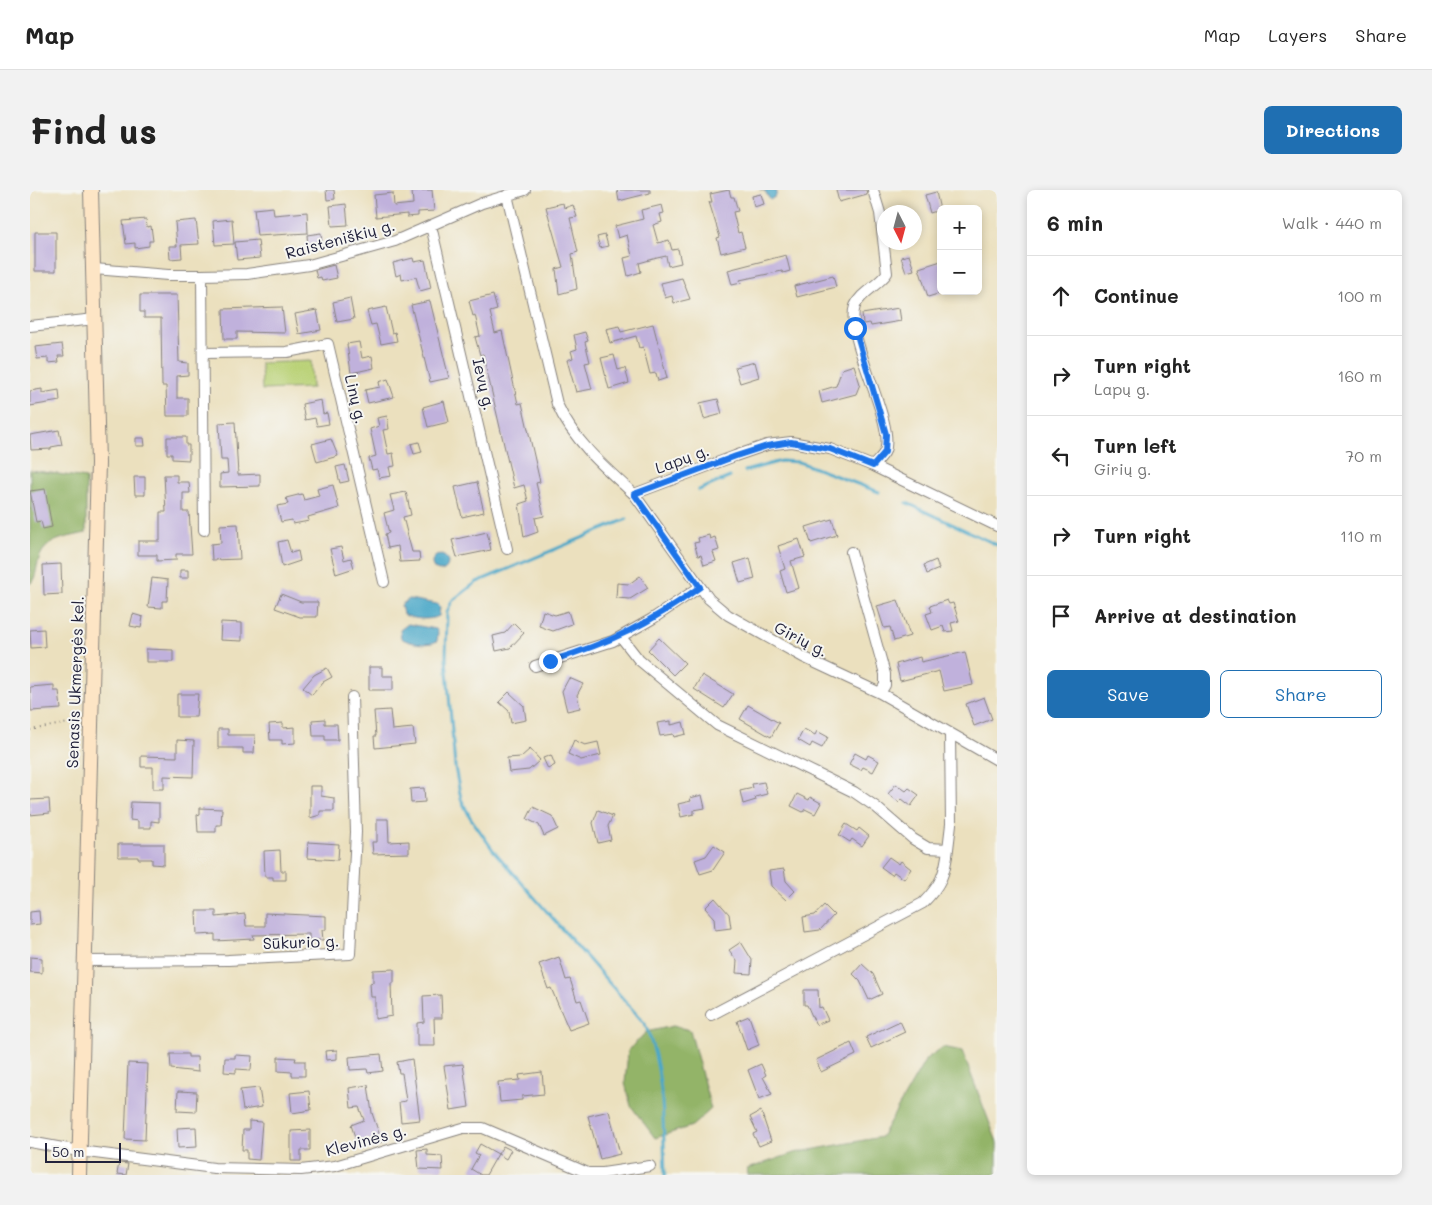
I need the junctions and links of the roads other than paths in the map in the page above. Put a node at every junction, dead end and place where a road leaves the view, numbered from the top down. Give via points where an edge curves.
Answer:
1 (91, 190) edge
2 (525, 190) edge
3 (874, 190) edge
4 (507, 195) junction
5 (432, 226) junction
6 (94, 269) junction
7 (202, 275) junction
8 (95, 319) junction
9 (30, 326) edge
10 (203, 353) junction
11 (873, 466) junction
12 (634, 494) junction
13 (997, 526) edge
14 (204, 530) dead end
15 (507, 548) dead end
16 (852, 552) dead end
17 (384, 582) dead end
18 (700, 587) junction
19 (620, 637) junction
20 (534, 666) dead end
21 (880, 693) junction
22 (352, 696) dead end
23 (950, 733) junction
24 (997, 760) edge
25 (948, 849) junction
26 (85, 961) junction
27 (710, 1015) dead end
28 (30, 1142) edge
29 (80, 1151) junction
30 (650, 1166) dead end
31 (79, 1175) edge

1 - 6 main road, Senasis Ukmergės kel.
2 - 4 street, Raisteniškių g.
3 - 11 street via 880,212 887,273 858,301 854,315 858,340 886,434 885,452
4 - 5 street, Raisteniškių g.
4 - 12 street via 557,404 563,418 585,446
5 - 7 street, Raisteniškių g. via 394,241 309,266 247,274
5 - 15 street, Ievų g.
6 - 7 street, Raisteniškių g.
6 - 8 main road, Senasis Ukmergės kel.
7 - 10 street
8 - 9 street
8 - 26 main road, Senasis Ukmergės kel. via 98,463
10 - 14 street
10 - 17 street, Linų g. via 287,352 328,344
11 - 12 street, Lapų g. via 830,449 791,442 736,456
11 - 13 street, Lapų g.
12 - 18 street, Girių g.
16 - 21 street via 885,674 885,685
18 - 19 street
18 - 21 street, Girių g. via 728,615 757,633
19 - 20 street
19 - 25 street via 638,660 717,725 854,792 928,848
21 - 23 street, Girių g.
22 - 26 street, Sūkurio g. via 356,832 350,954 218,960
23 - 24 street, Girių g.
23 - 25 street via 951,824
25 - 27 street via 945,874 923,904
26 - 29 main road, Senasis Ukmergės kel.
28 - 29 street, Klevinės g.
29 - 30 street, Klevinės g. via 214,1168 301,1170 336,1166 474,1127 588,1172 603,1174
29 - 31 main road, Senasis Ukmergės kel.

